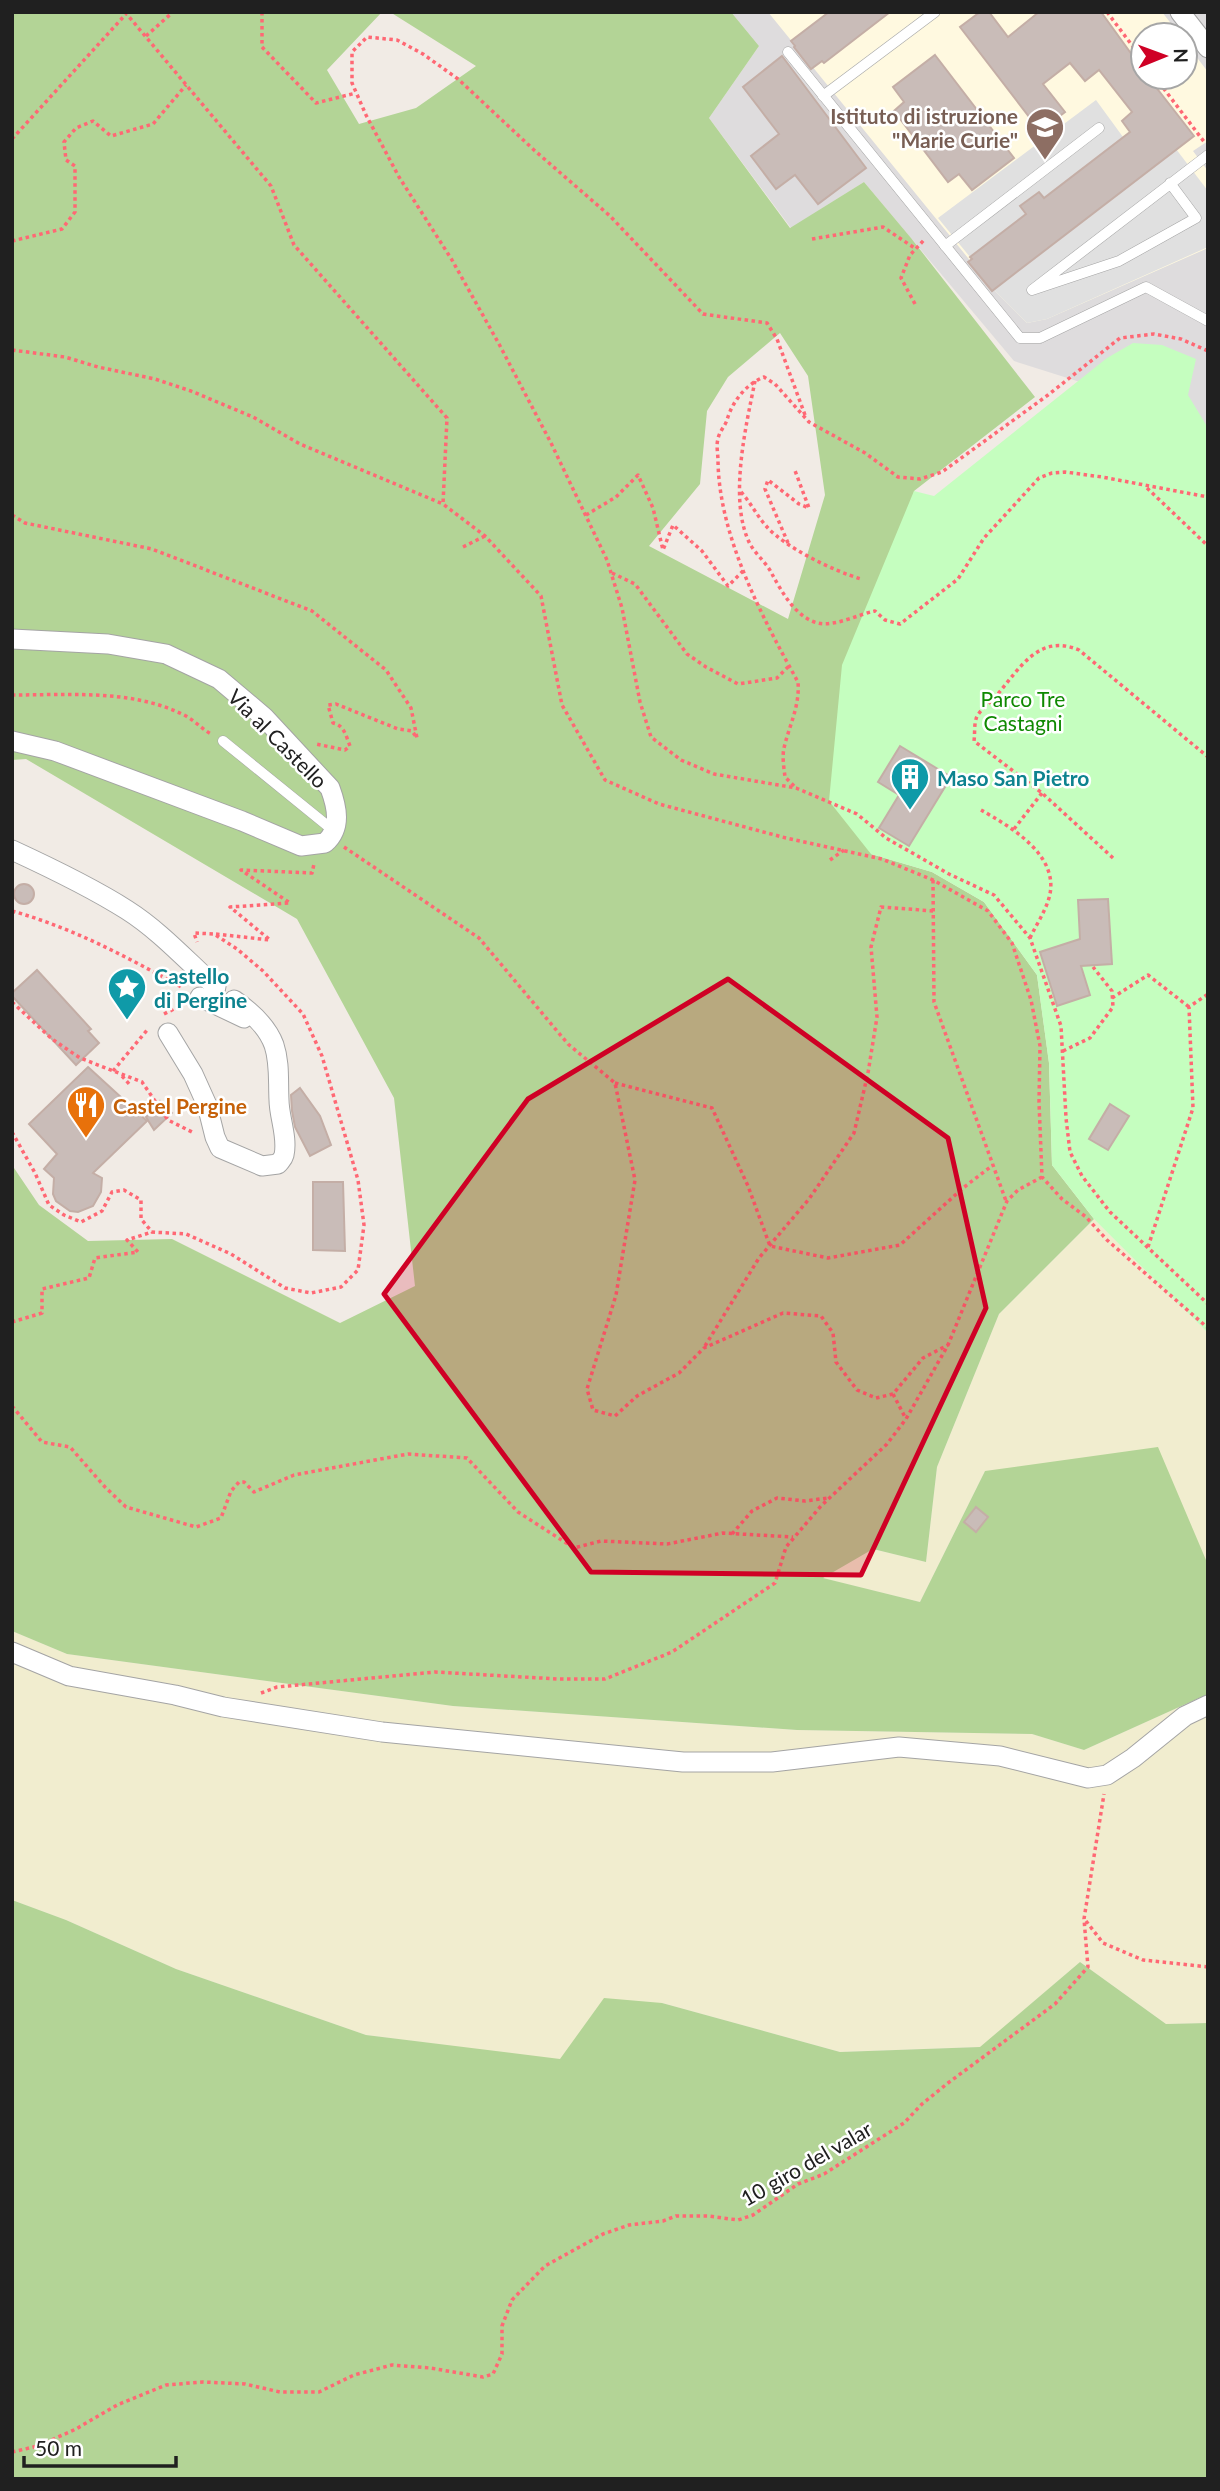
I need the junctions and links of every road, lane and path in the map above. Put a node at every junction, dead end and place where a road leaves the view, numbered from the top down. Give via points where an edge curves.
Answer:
1 (173, 12) edge
2 (262, 12) edge
3 (935, 12) edge
4 (1107, 12) edge
5 (1180, 12) edge
6 (126, 13) edge
7 (146, 36) junction
8 (1129, 41) edge
9 (1208, 48) edge
10 (788, 52) dead end
11 (186, 85) junction
12 (1166, 91) edge
13 (356, 93) junction
14 (823, 96) junction
15 (1099, 128) dead end
16 (12, 139) edge
17 (1208, 147) edge
18 (1208, 155) edge
19 (1170, 183) junction
20 (933, 231) junction
21 (813, 239) dead end
22 (12, 241) edge
23 (945, 246) junction
24 (916, 249) junction
25 (915, 304) dead end
26 (1208, 321) edge
27 (12, 351) edge
28 (1208, 351) edge
29 (755, 381) junction
30 (805, 415) junction
31 (794, 468) dead end
32 (1145, 487) junction
33 (739, 491) junction
34 (1208, 497) edge
35 (443, 504) junction
36 (12, 515) edge
37 (586, 515) junction
38 (485, 536) junction
39 (788, 543) junction
40 (1208, 545) edge
41 (463, 547) dead end
42 (744, 570) junction
43 (611, 572) junction
44 (862, 579) dead end
45 (12, 639) edge
46 (789, 666) junction
47 (12, 695) edge
48 (12, 741) edge
49 (223, 741) joint
50 (314, 744) dead end
51 (1208, 757) edge
52 (796, 788) junction
53 (1042, 793) junction
54 (981, 810) dead end
55 (1014, 829) junction
56 (328, 838) junction
57 (12, 850) edge
58 (844, 850) junction
59 (1113, 858) dead end
60 (830, 860) dead end
61 (933, 880) junction
62 (12, 911) edge
63 (934, 911) junction
64 (214, 934) dead end
65 (1030, 938) junction
66 (1093, 967) dead end
67 (208, 992) junction
68 (1208, 994) edge
69 (1112, 998) junction
70 (234, 1000) dead end
71 (12, 1002) edge
72 (1189, 1007) junction
73 (261, 1025) junction
74 (168, 1033) dead end
75 (1063, 1051) junction
76 (121, 1075) junction
77 (615, 1083) junction
78 (131, 1086) dead end
79 (220, 1148) junction
80 (993, 1165) junction
81 (1042, 1177) junction
82 (1007, 1201) junction
83 (152, 1232) dead end
84 (770, 1246) junction
85 (1148, 1247) junction
86 (1208, 1304) edge
87 (12, 1322) edge
88 (1208, 1328) edge
89 (948, 1345) junction
90 (704, 1348) junction
91 (893, 1394) junction
92 (12, 1406) edge
93 (906, 1419) junction
94 (831, 1497) junction
95 (732, 1534) junction
96 (794, 1537) junction
97 (12, 1652) edge
98 (256, 1695) dead end
99 (1208, 1705) edge
100 (1107, 1775) junction
101 (1084, 1919) junction
102 (1208, 1967) edge
103 (12, 2452) edge

1 - 7 path
2 - 13 path via 262,47 316,103
3 - 14 lane
4 - 8 path
5 - 9 street
6 - 7 path
6 - 16 path
7 - 11 path
10 - 14 lane
11 - 22 path via 153,124 111,136 93,121 76,128 64,142 66,160 75,166 75,212 62,229
11 - 35 path via 271,186 294,245 447,418
12 - 17 path
13 - 30 path via 352,52 367,37 397,40 458,79 610,216 703,314 767,323
13 - 37 path via 399,177 499,344
14 - 20 lane
15 - 23 lane
18 - 19 lane
19 - 19 lane via 1196,218 1119,261 1032,290
20 - 23 lane
20 - 24 path
21 - 24 path via 883,228
23 - 26 lane via 1020,338 1040,338 1146,286
24 - 25 path via 901,278
27 - 35 path via 65,357 191,391 253,417 300,444
28 - 30 path via 1154,334 1120,338 942,472 920,478 898,477 809,422
29 - 30 path via 764,377 775,384
29 - 33 path
29 - 42 path via 730,407 717,440 724,512
31 - 39 path via 809,508 768,480 765,489
32 - 33 path via 1065,472 1039,478 984,538 958,579 900,624 885,621 875,611 819,624 804,616 780,592 772,572 750,543
32 - 34 path
32 - 40 path
33 - 39 path via 768,528
35 - 38 path
36 - 50 path via 25,523 152,549 312,611 386,670 411,708 417,738 412,731 336,704 328,705 332,723 345,731 350,746 345,750
37 - 42 path via 616,497 638,475 653,508 663,550 673,525 702,551 728,586
37 - 43 path
38 - 41 path
38 - 58 path via 541,596 562,705 605,780 659,804
39 - 44 path via 841,573
42 - 46 path
43 - 46 path via 635,584 687,654 727,679 737,684 777,678
43 - 52 path via 651,737 681,760 714,774
45 - 56 street, Via al Castello via 108,644 166,654 219,679 264,717 330,788 336,802
46 - 52 path via 799,692 783,751 785,777
47 - 49 path via 70,693 141,701 186,716
48 - 56 street via 55,751 302,846
49 - 56 lane
51 - 53 path via 1079,650 1055,645 1028,658 976,716 974,741
52 - 65 path via 857,814 886,838 994,895
53 - 55 path
53 - 59 path
54 - 55 path
55 - 65 path via 1048,868 1049,897
56 - 64 path via 312,873 241,870 290,903 230,906 270,940
56 - 77 path via 479,938 568,1044
57 - 67 street via 128,911 166,941
58 - 60 path
58 - 61 path via 882,859
61 - 63 path
61 - 81 path via 988,911 1012,943 1040,1046
62 - 67 path via 67,928
63 - 80 path via 934,1002
63 - 84 path via 881,907 871,947 877,1017 854,1133
65 - 75 path via 1061,1026
66 - 69 path via 1112,991
67 - 73 street
68 - 72 path
69 - 72 path via 1148,975
69 - 75 path via 1113,1007 1090,1038
70 - 73 street
71 - 76 path via 80,1058
72 - 85 path via 1193,1108
73 - 79 street via 275,1047 284,1155 278,1164 268,1167
74 - 79 street via 207,1105
75 - 85 path via 1070,1152 1110,1212
76 - 78 path
76 - 79 path via 142,1082 168,1120
77 - 84 path via 712,1108
77 - 90 path via 635,1180 616,1295 587,1389 593,1410 615,1416 637,1396 679,1373
80 - 82 path
80 - 84 path via 900,1245 828,1258
81 - 82 path
81 - 88 path
82 - 89 path
83 - 87 path via 127,1240 138,1252 95,1258 89,1278 42,1289 42,1313
84 - 90 path
85 - 86 path
89 - 91 path via 923,1358
89 - 93 path
90 - 91 path via 783,1313 821,1317 833,1332 836,1362 857,1390 876,1398
91 - 93 path
92 - 95 path via 42,1442 70,1447 126,1507 196,1527 221,1518 239,1482 254,1492 313,1470 408,1454 467,1458 518,1512 574,1548 601,1541 667,1544
93 - 94 path via 887,1444
94 - 95 path via 805,1501 777,1498 752,1511
94 - 96 path
95 - 96 path
96 - 98 path via 786,1547 775,1583 672,1652 606,1679 435,1672 278,1687
97 - 100 street via 69,1676 382,1732 683,1762 772,1762 899,1747 1000,1756 1088,1778
99 - 100 street via 1185,1716
100 - 101 path, 10 giro del valar
101 - 102 path via 1102,1943 1143,1960
101 - 103 path, 10 giro del valar via 1088,1968 1072,1986 897,2128 824,2174 798,2184 753,2216 738,2220 676,2216 629,2225 544,2266 512,2300 502,2326 502,2354 493,2374 392,2365 354,2375 319,2392 202,2382 166,2385 38,2446

